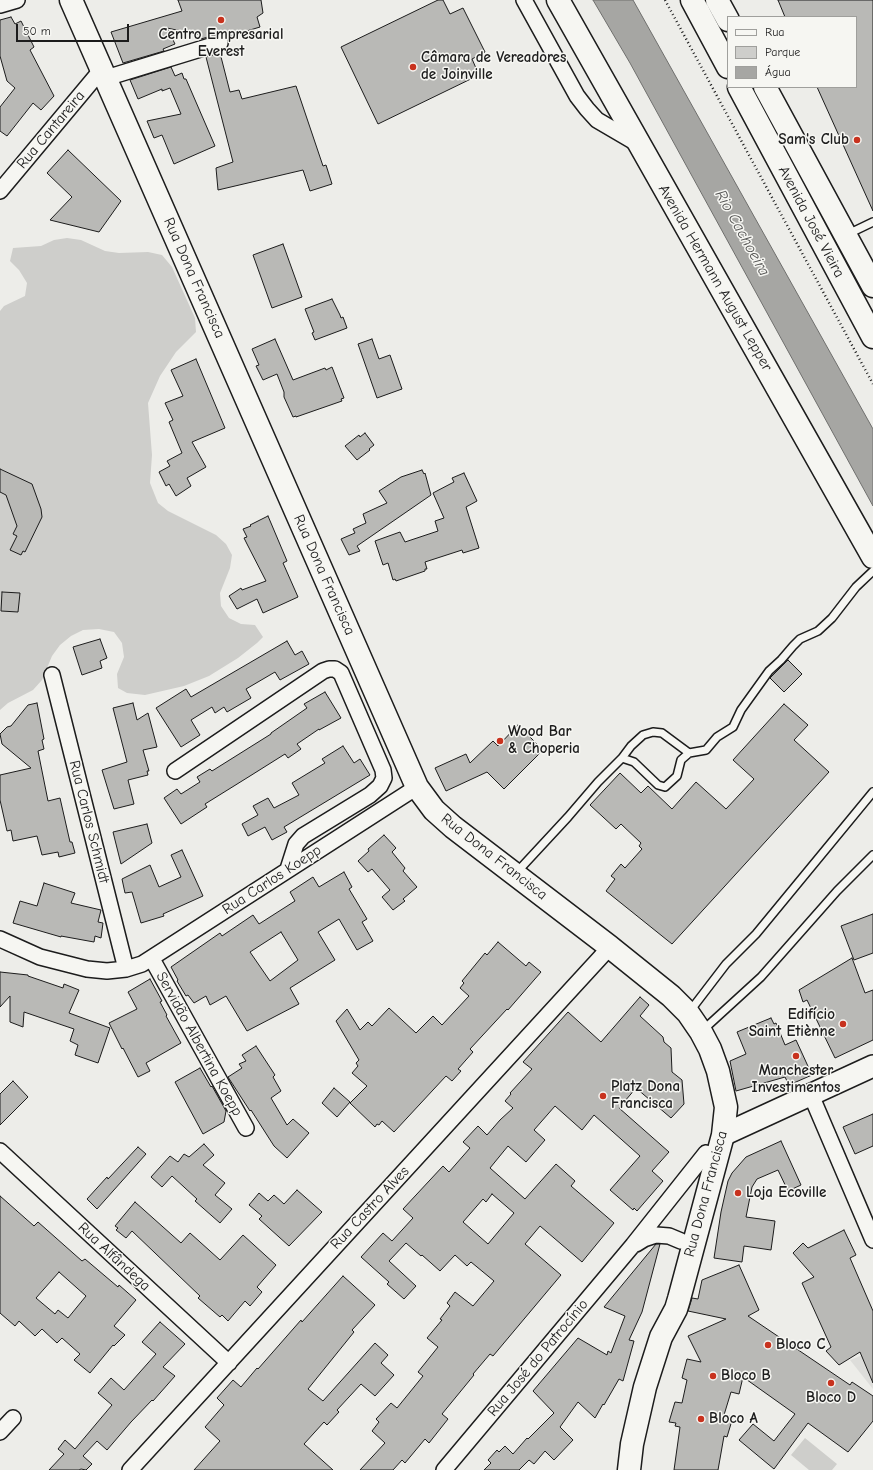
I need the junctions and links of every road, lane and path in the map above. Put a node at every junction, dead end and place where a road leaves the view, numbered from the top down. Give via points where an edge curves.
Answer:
1 (17, 0) edge
2 (71, 0) edge
3 (524, 0) edge
4 (558, 0) edge
5 (665, 0) edge
6 (692, 0) edge
7 (717, 0) edge
8 (0, 5) edge
9 (727, 18) edge
10 (220, 43) dead end
11 (727, 65) edge
12 (104, 73) junction
13 (740, 88) edge
14 (765, 88) edge
15 (640, 145) junction
16 (0, 191) edge
17 (873, 222) edge
18 (846, 236) junction
19 (873, 286) edge
20 (873, 337) edge
21 (873, 384) edge
22 (873, 557) edge
23 (873, 571) edge
24 (52, 675) dead end
25 (689, 753) junction
26 (622, 758) junction
27 (175, 771) dead end
28 (417, 787) junction
29 (873, 792) edge
30 (873, 855) edge
31 (288, 869) junction
32 (515, 874) junction
33 (0, 939) edge
34 (610, 947) junction
35 (152, 959) junction
36 (126, 969) junction
37 (688, 1013) junction
38 (706, 1041) junction
39 (873, 1066) edge
40 (811, 1094) junction
41 (246, 1128) dead end
42 (723, 1135) junction
43 (706, 1153) junction
44 (1, 1155) edge
45 (873, 1240) edge
46 (687, 1243) junction
47 (633, 1245) junction
48 (229, 1363) junction
49 (13, 1418) dead end
50 (0, 1432) edge
51 (130, 1470) edge
52 (444, 1470) edge
53 (629, 1470) edge

1 - 8 street
2 - 12 main road, Rua Dona Francisca
3 - 15 street via 577,96 587,109 597,120
4 - 15 main road, Avenida Hermann August Lepper
5 - 21 path
6 - 11 main road
7 - 9 main road
10 - 12 street
12 - 16 street, Rua Cantareira
12 - 28 main road, Rua Dona Francisca
13 - 20 main road, Avenida José Vieira
14 - 18 main road, Avenida José Vieira
15 - 22 main road, Avenida Hermann August Lepper
17 - 18 lane
18 - 19 main road, Avenida José Vieira
23 - 25 lane via 856,587 832,618 818,631 800,639 769,671 741,710 733,727 717,738 706,750
24 - 36 street, Rua Carlos Schmidt
25 - 26 lane via 662,733 653,732 643,735
25 - 26 lane via 681,760 677,776 665,787 658,785 634,762
26 - 32 lane
27 - 31 street via 329,668 341,673 384,770 384,778 370,795 303,836 296,844
28 - 31 street, Rua Carlos Koepp
28 - 32 main road, Rua Dona Francisca via 434,810 453,827
29 - 37 lane via 756,934 726,964
30 - 38 lane
31 - 35 street, Rua Carlos Koepp
32 - 34 main road, Rua Dona Francisca
33 - 36 street, Rua Carlos Koepp via 40,956 88,969
34 - 37 main road, Rua Dona Francisca
34 - 48 street, Rua Castro Alves
35 - 36 street, Rua Carlos Koepp
35 - 41 street, Servidão Albertina Koepp
37 - 38 main road, Rua Dona Francisca
38 - 42 main road, Rua Dona Francisca via 718,1071 726,1107
38 - 43 main road, Rua Dona Francisca via 715,1088
39 - 40 main road
40 - 42 main road
40 - 45 street
42 - 43 main road
42 - 46 main road, Rua Dona Francisca
43 - 46 main road, Rua Dona Francisca
43 - 47 street, Rua José do Patrocínio
44 - 48 street, Rua Alfândega
46 - 47 street, Rua José do Patrocínio via 669,1236 656,1235 644,1238
46 - 53 main road, Rua Dona Francisca via 664,1306 661,1337 637,1419
47 - 52 street, Rua José do Patrocínio
48 - 51 street, Rua Castro Alves
49 - 50 street

